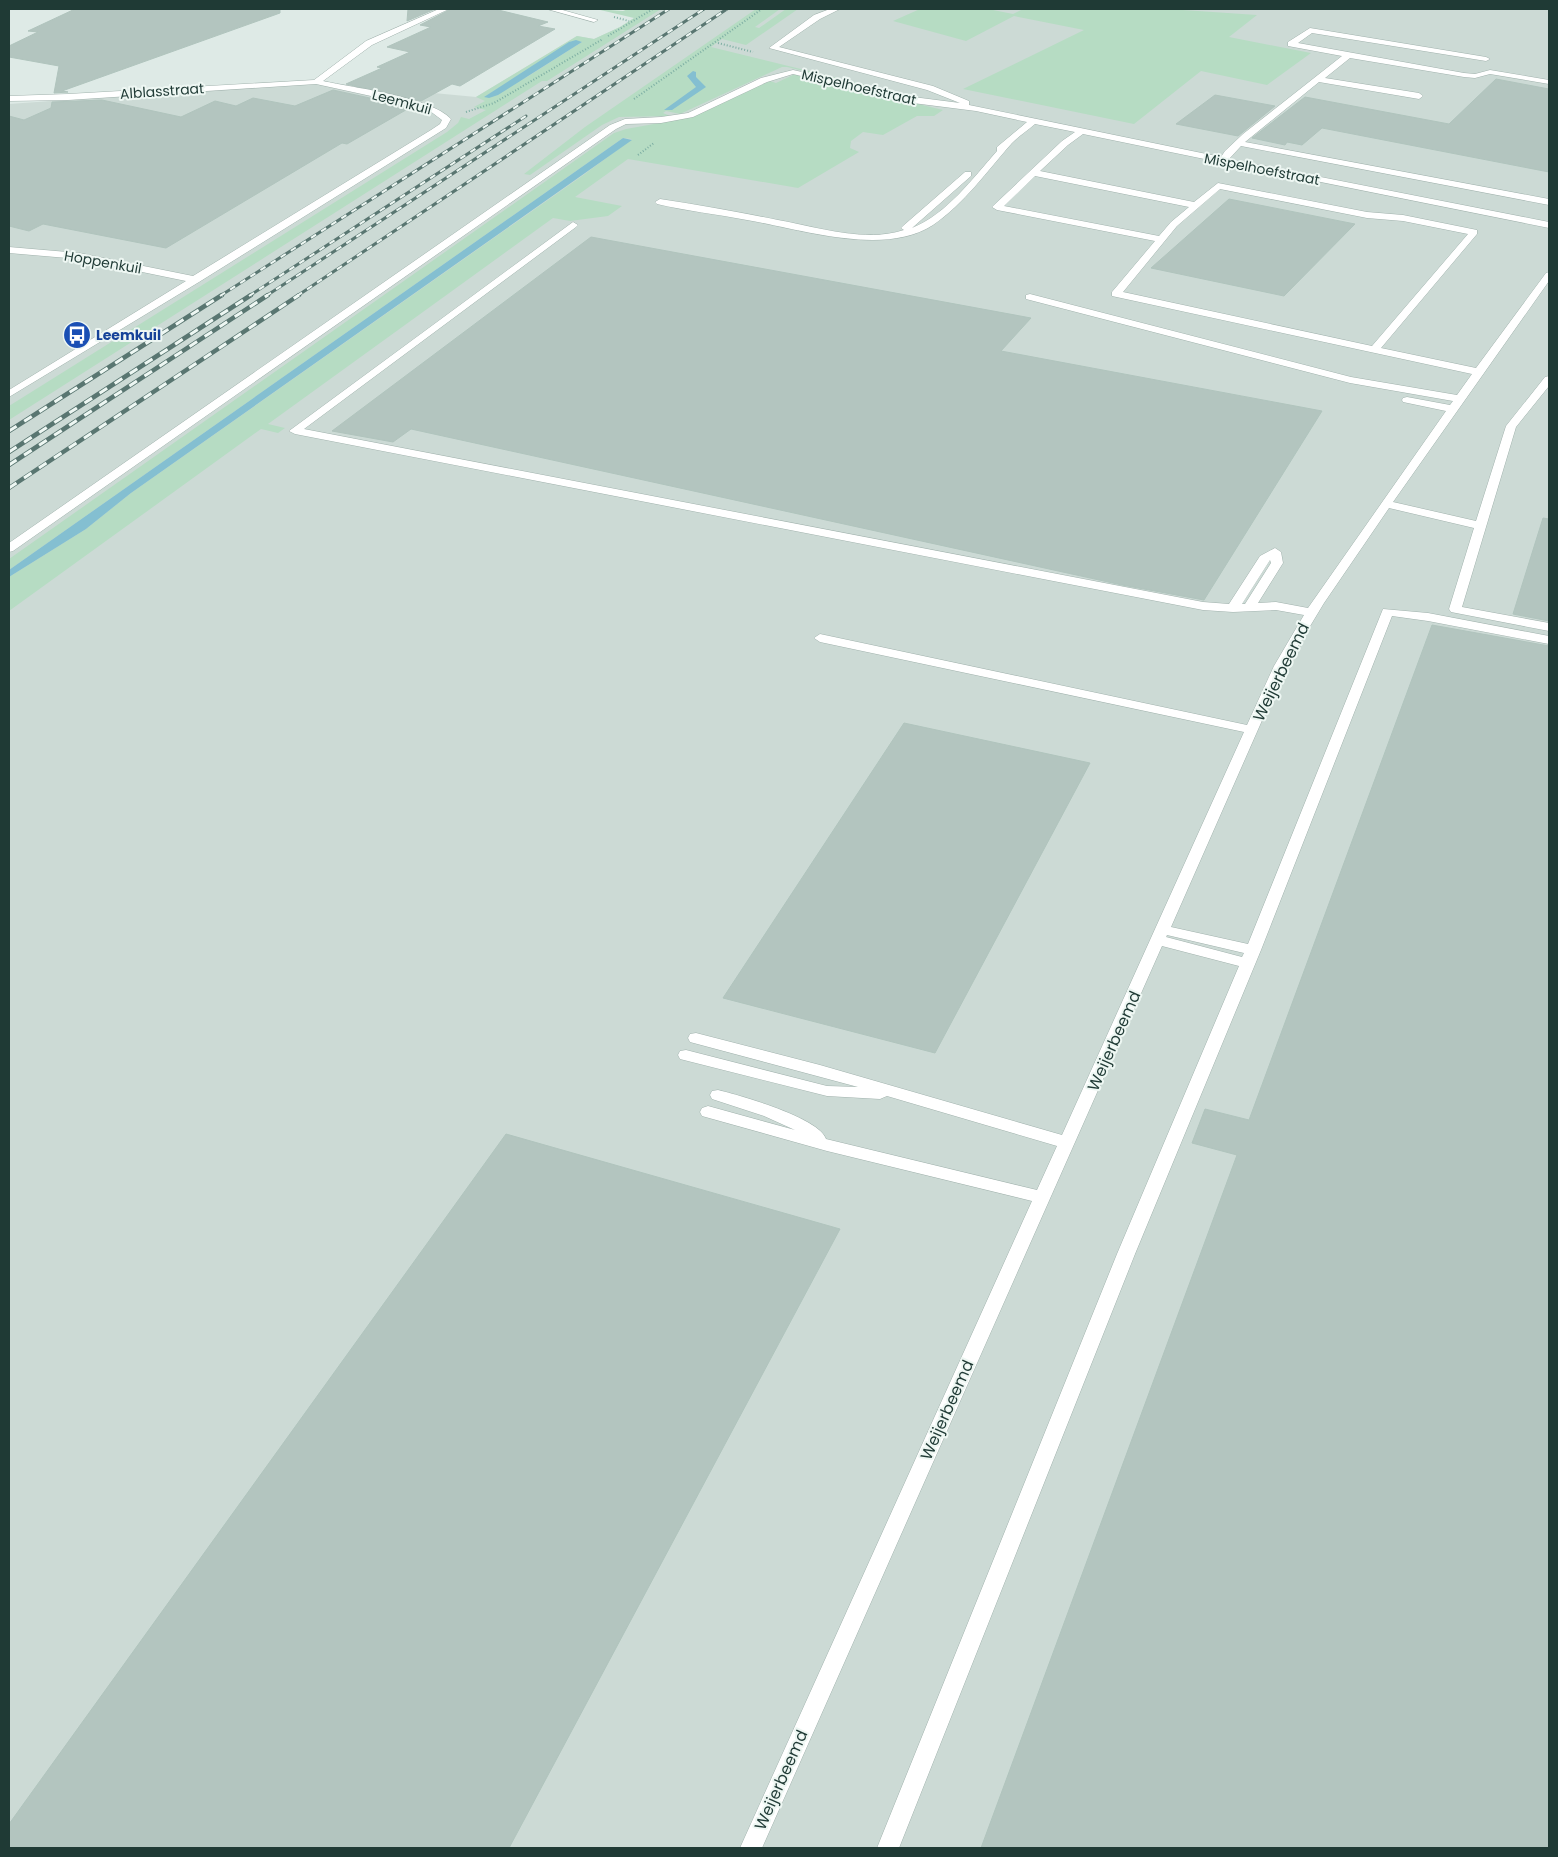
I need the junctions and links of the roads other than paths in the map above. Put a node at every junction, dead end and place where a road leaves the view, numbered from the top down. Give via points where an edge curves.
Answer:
1 (444, 9) edge
2 (551, 9) edge
3 (619, 9) edge
4 (623, 9) edge
5 (836, 9) edge
6 (594, 20) dead end
7 (1348, 55) junction
8 (1486, 59) dead end
9 (1318, 78) junction
10 (316, 82) junction
11 (1549, 82) edge
12 (1419, 96) dead end
13 (9, 98) edge
14 (976, 108) junction
15 (1033, 122) junction
16 (1081, 132) junction
17 (1239, 143) junction
18 (1224, 162) junction
19 (1034, 173) junction
20 (1282, 173) junction
21 (1468, 187) junction
22 (1259, 194) junction
23 (660, 202) dead end
24 (1549, 202) edge
25 (1451, 204) junction
26 (1196, 205) junction
27 (573, 224) dead end
28 (1549, 225) edge
29 (1161, 239) junction
30 (9, 250) edge
31 (1549, 275) edge
32 (196, 280) junction
33 (1030, 297) dead end
34 (1374, 350) junction
35 (1478, 372) junction
36 (1549, 379) edge
37 (9, 394) edge
38 (1455, 404) junction
39 (1386, 504) junction
40 (1481, 526) junction
41 (9, 548) edge
42 (1249, 607) junction
43 (1233, 608) junction
44 (1311, 612) junction
45 (1549, 627) edge
46 (820, 638) dead end
47 (1549, 640) edge
48 (1252, 730) junction
49 (1161, 935) junction
50 (1250, 956) junction
51 (696, 1038) dead end
52 (686, 1055) dead end
53 (898, 1094) junction
54 (718, 1095) dead end
55 (708, 1112) dead end
56 (1068, 1143) junction
57 (827, 1144) junction
58 (1042, 1197) junction
59 (750, 1848) edge
60 (888, 1848) edge

1 - 10 street via 369,43
2 - 6 street
3 - 4 street
5 - 14 street, Mispelhoefstraat via 817,17 773,48 930,88
7 - 8 street via 1291,44 1310,30
7 - 9 street
7 - 11 street via 1464,75 1490,72
9 - 12 street
9 - 17 street
10 - 13 street, Alblasstraat
10 - 32 street, Leemkuil via 419,104 447,119 434,132
14 - 15 street, Mispelhoefstraat
14 - 41 street, Mispelhoefstraat via 913,100 794,72 764,80 690,114 621,123
15 - 16 street, Mispelhoefstraat
15 - 23 street via 1008,143 932,222 898,235 863,236
16 - 18 street, Mispelhoefstraat
16 - 19 street
17 - 18 street
17 - 21 street
18 - 20 street, Mispelhoefstraat
19 - 26 street
19 - 29 street via 997,207
20 - 22 street
20 - 25 street, Mispelhoefstraat
21 - 24 street
21 - 25 street
22 - 26 street via 1218,186
22 - 34 street via 1474,232
25 - 28 street, Mispelhoefstraat
26 - 29 street
27 - 43 street via 294,430 1203,606
29 - 34 street via 1116,294
30 - 32 street, Hoppenkuil via 38,251 113,263
31 - 35 street, Weijerbeemd
32 - 37 street, Leemkuil
33 - 38 street via 1280,361 1321,382 1345,389
34 - 35 street
35 - 38 street, Weijerbeemd
36 - 40 street via 1511,426
38 - 39 street, Weijerbeemd
39 - 40 street
39 - 44 street, Weijerbeemd
40 - 45 street via 1455,609
42 - 43 street
42 - 43 street via 1278,563 1275,552 1264,559
42 - 44 street via 1276,606
44 - 48 street, Weijerbeemd via 1280,666
46 - 48 street
47 - 50 street via 1388,612
48 - 49 street, Weijerbeemd
49 - 50 street
49 - 56 street, Weijerbeemd
50 - 60 street via 1126,1254
51 - 53 street
52 - 53 street via 827,1091
53 - 56 street
54 - 57 street via 775,1114 808,1130
55 - 57 street
56 - 58 street, Weijerbeemd
57 - 58 street
58 - 59 street, Weijerbeemd

